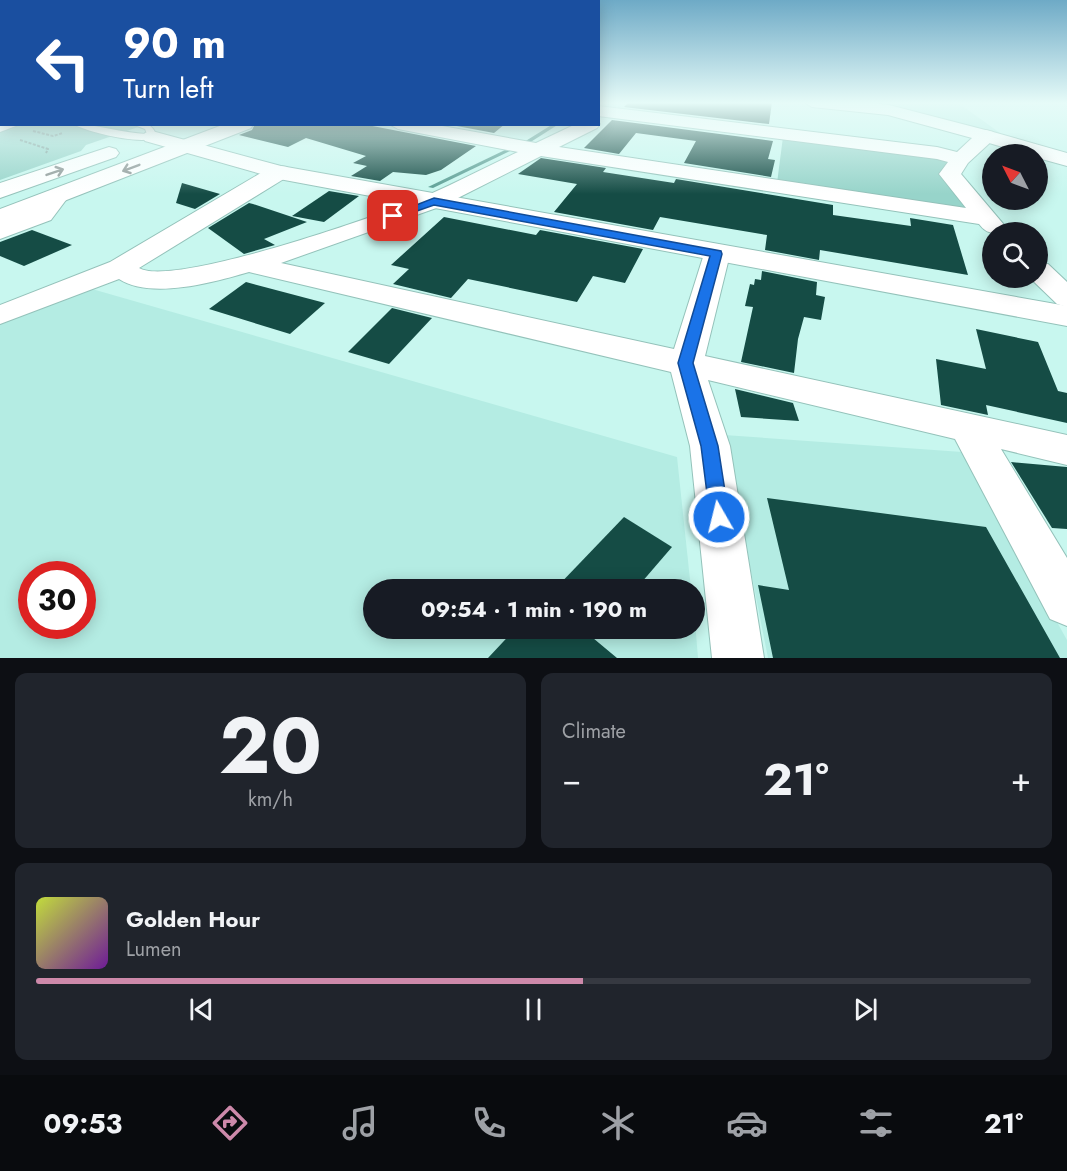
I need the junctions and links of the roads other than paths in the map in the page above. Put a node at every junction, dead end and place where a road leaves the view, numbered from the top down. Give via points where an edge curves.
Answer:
1 (104, 133) edge
2 (138, 133) edge
3 (140, 133) edge
4 (158, 133) edge
5 (202, 133) edge
6 (446, 133) edge
7 (574, 133) edge
8 (777, 133) edge
9 (974, 133) edge
10 (186, 136) edge
11 (986, 136) junction
12 (540, 150) junction
13 (961, 159) junction
14 (1067, 160) edge
15 (279, 172) junction
16 (0, 191) edge
17 (58, 196) junction
18 (434, 201) junction
19 (0, 218) edge
20 (990, 222) edge
21 (982, 223) edge
22 (0, 231) edge
23 (717, 254) junction
24 (250, 264) junction
25 (120, 268) junction
26 (1048, 280) edge
27 (1067, 298) edge
28 (0, 315) edge
29 (1067, 316) edge
30 (686, 363) junction
31 (969, 428) junction
32 (1067, 450) edge
33 (1067, 603) edge
34 (738, 658) edge

1 - 2 lane via 125,136
16 -> 3 main road
4 - 10 main road
5 - 10 main road
6 - 12 street
7 - 12 street
8 - 13 street
9 - 11 street
10 - 15 main road
10 -> 17 main road
11 - 13 street
11 - 14 main road
12 - 18 street
12 - 21 street
13 - 20 street via 950,174
15 - 18 main road
15 - 25 street
17 - 19 main road
17 - 22 street via 42,215
18 - 23 main road
18 - 24 street
23 - 29 main road
23 - 30 street
24 - 25 street via 154,281 136,278
24 - 30 street
25 - 28 street
26 - 27 street
30 - 31 street
30 - 34 street via 710,446
31 - 32 street
31 - 33 street

